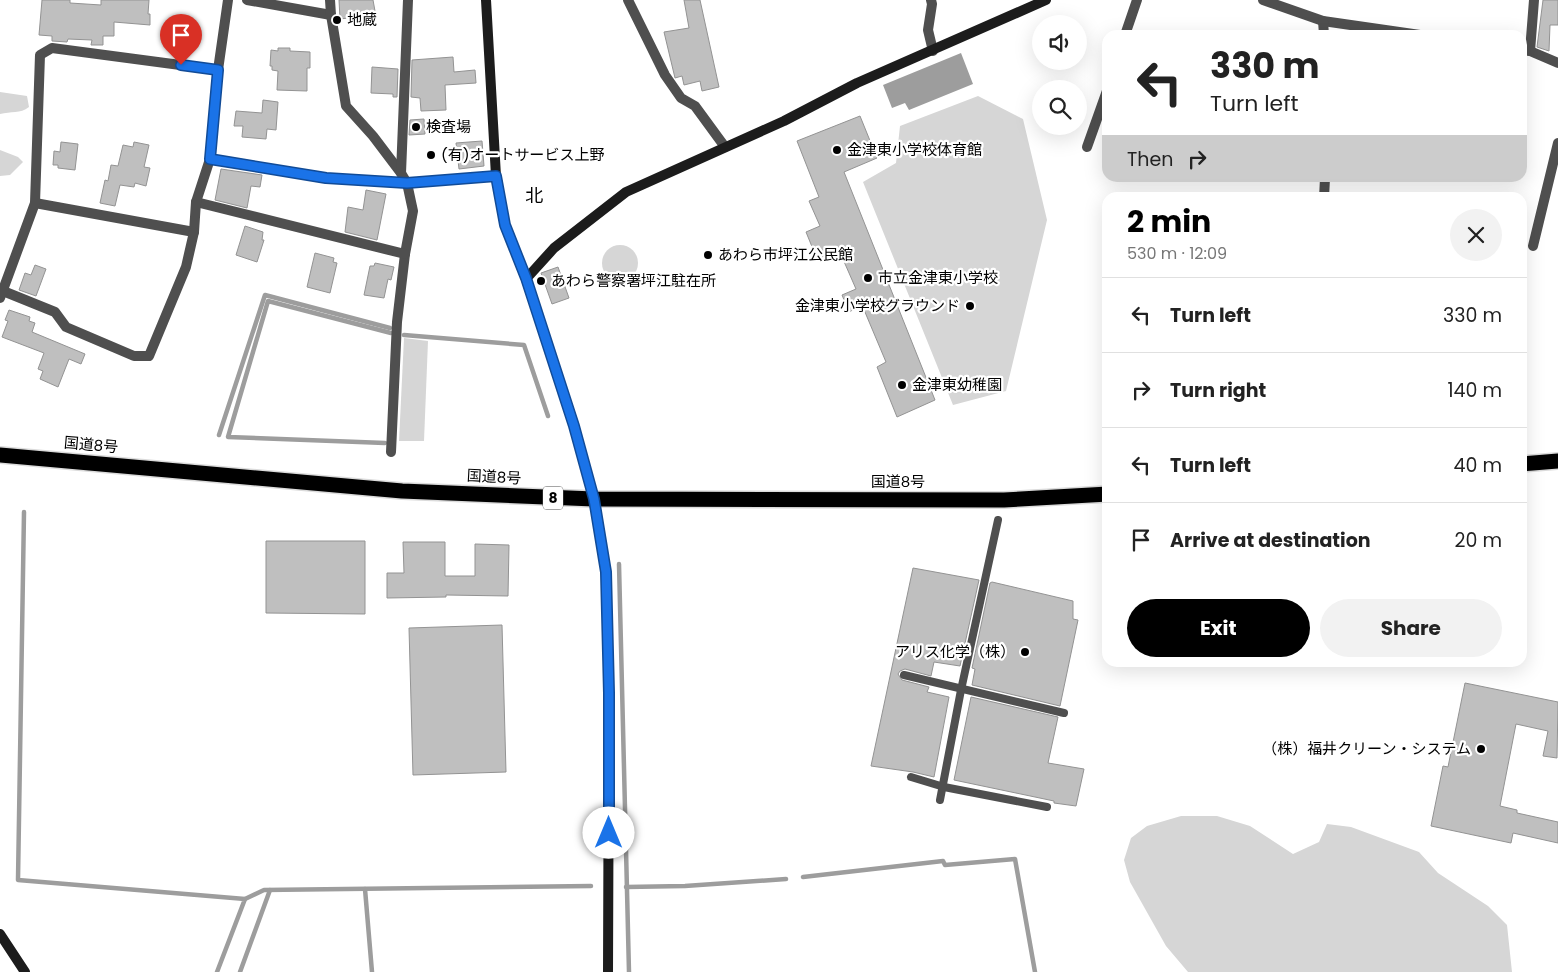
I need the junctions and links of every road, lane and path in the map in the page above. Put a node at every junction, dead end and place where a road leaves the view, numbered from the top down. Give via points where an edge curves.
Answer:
1 (228, 0) edge
2 (246, 0) edge
3 (330, 0) edge
4 (408, 0) edge
5 (486, 0) edge
6 (628, 0) edge
7 (930, 0) edge
8 (1045, 0) edge
9 (1137, 0) edge
10 (1263, 0) edge
11 (1534, 0) edge
12 (330, 15) junction
13 (1323, 21) junction
14 (1127, 30) edge
15 (1324, 30) edge
16 (1385, 30) edge
17 (1527, 45) edge
18 (933, 51) junction
19 (1527, 51) edge
20 (1558, 63) edge
21 (218, 70) junction
22 (1102, 106) edge
23 (1558, 143) edge
24 (725, 147) junction
25 (1088, 147) dead end
26 (210, 159) junction
27 (400, 173) junction
28 (496, 176) junction
29 (407, 183) junction
30 (196, 202) junction
31 (35, 203) junction
32 (194, 232) junction
33 (1533, 246) dead end
34 (405, 254) junction
35 (526, 278) junction
36 (1, 295) edge
37 (391, 452) dead end
38 (0, 455) edge
39 (1558, 461) edge
40 (1527, 464) edge
41 (1102, 494) edge
42 (594, 499) junction
43 (998, 520) dead end
44 (904, 675) dead end
45 (961, 690) junction
46 (1064, 713) dead end
47 (911, 777) dead end
48 (944, 787) junction
49 (940, 800) dead end
50 (1048, 807) dead end
51 (0, 934) edge
52 (26, 972) edge
53 (608, 972) edge

1 - 21 street
2 - 12 street
3 - 12 street
4 - 27 street
5 - 28 street
6 - 24 street via 665,75 681,98 695,106
7 - 18 street via 928,30
8 - 18 street
9 - 14 street
10 - 13 street
11 - 17 street
12 - 27 street via 346,106
13 - 15 street
13 - 16 street
18 - 24 street via 857,83
19 - 20 street
21 - 26 street
21 - 31 street via 52,48 40,55
22 - 25 street
23 - 33 street
24 - 35 street via 626,192 554,248
26 - 29 street via 326,178
26 - 30 street
27 - 29 street
28 - 29 street
28 - 35 street via 505,225
29 - 34 street via 413,211
30 - 32 street
30 - 34 street
31 - 32 street
31 - 36 street
32 - 36 street via 186,267 149,356 134,356 66,327 55,312
34 - 37 street via 397,322
35 - 42 street
38 - 42 highway, 国道8号 / 8 via 402,491
39 - 40 highway
41 - 42 highway, 国道8号 / 8 via 1004,500
42 - 53 street via 606,572
43 - 45 lane
44 - 45 lane
45 - 46 lane
45 - 48 lane
47 - 48 lane
48 - 49 lane
48 - 50 lane
51 - 52 street

